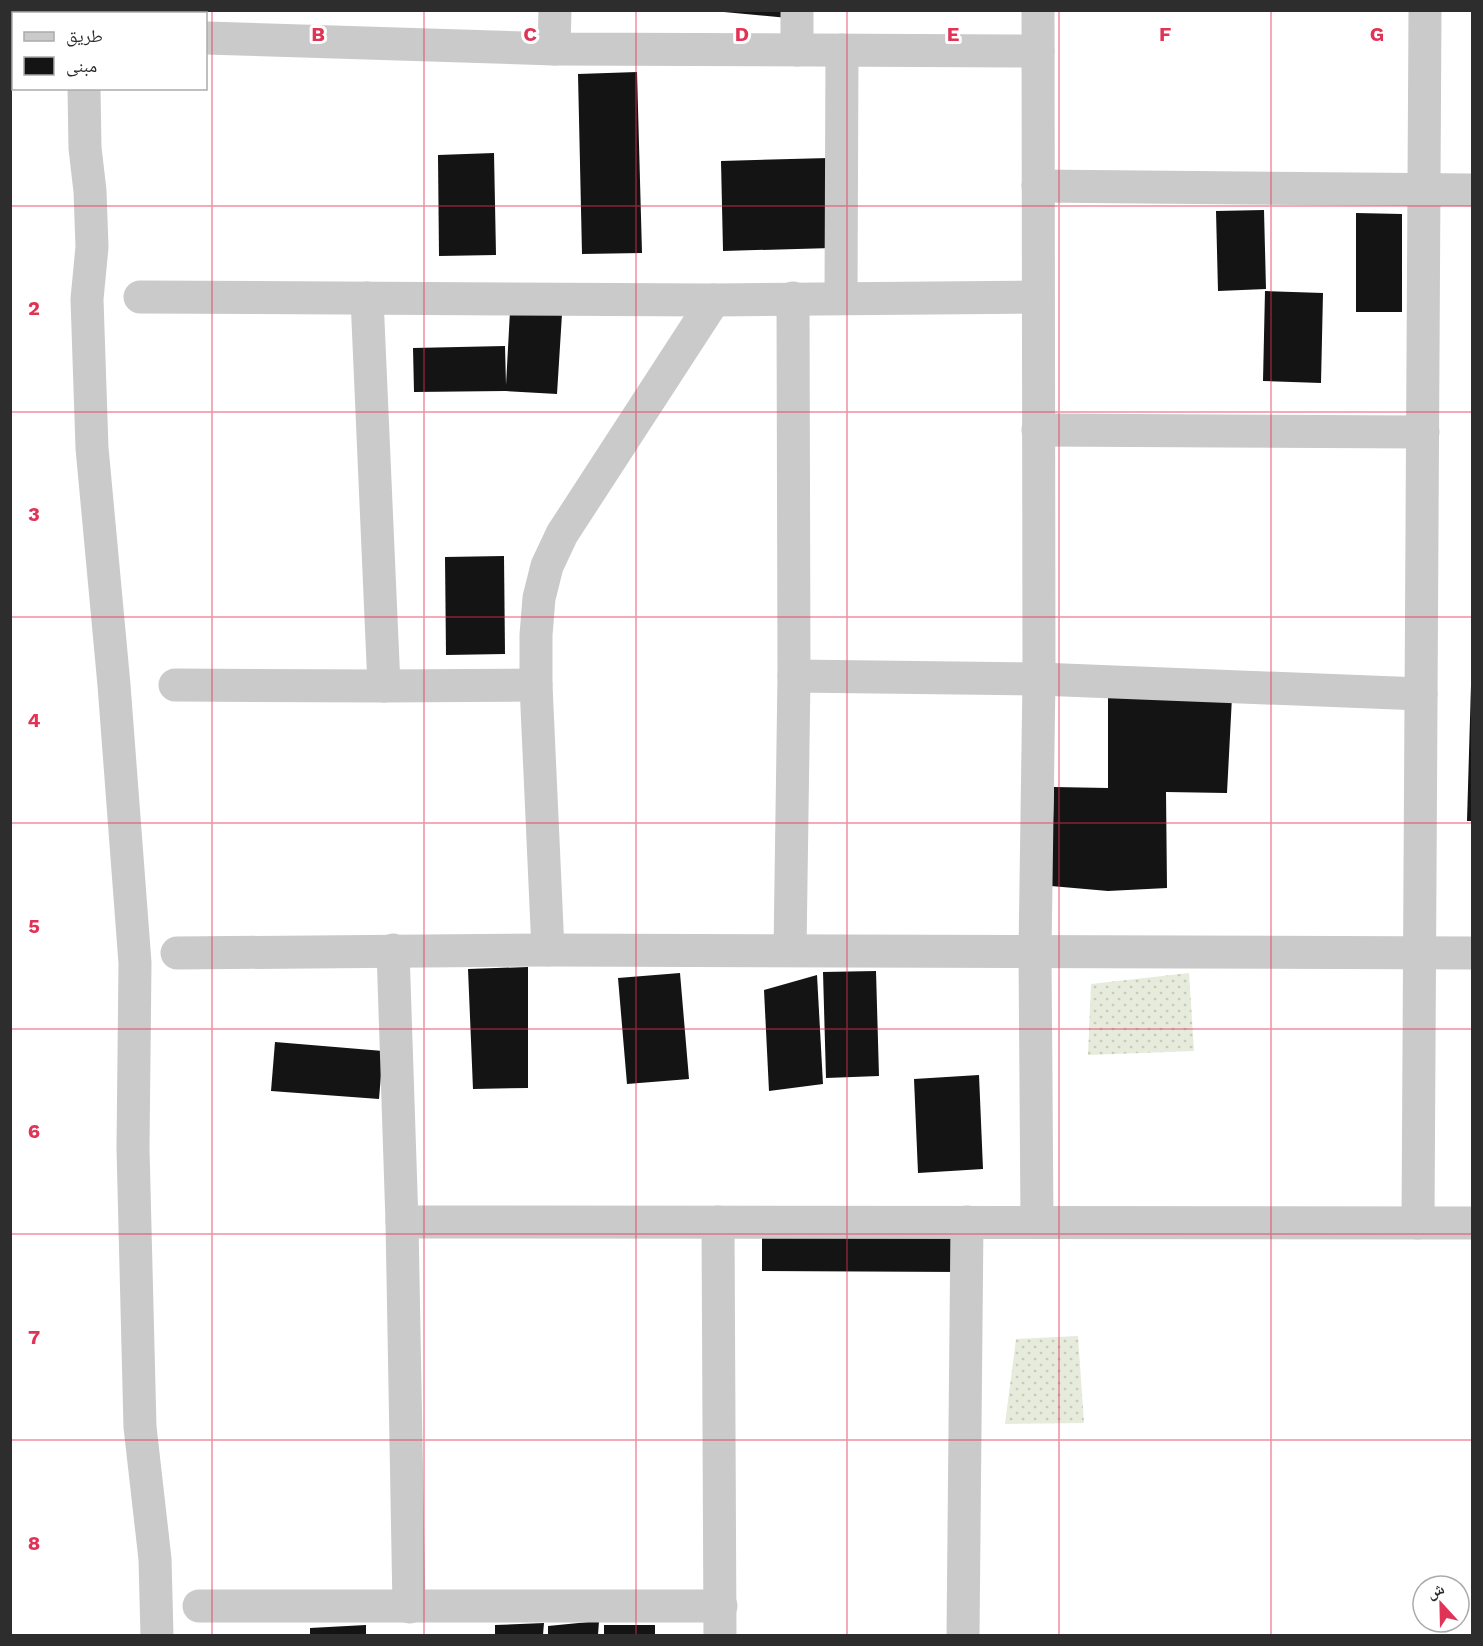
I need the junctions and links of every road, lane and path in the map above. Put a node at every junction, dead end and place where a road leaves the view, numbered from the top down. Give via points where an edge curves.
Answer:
1 (555, 10) edge
2 (797, 10) edge
3 (1038, 10) edge
4 (1425, 10) edge
5 (207, 38) edge
6 (554, 49) junction
7 (797, 50) junction
8 (842, 50) junction
9 (1038, 51) junction
10 (84, 90) edge
11 (1038, 186) junction
12 (1424, 190) junction
13 (1473, 190) edge
14 (140, 297) dead end
15 (1038, 297) junction
16 (367, 298) junction
17 (793, 298) junction
18 (841, 298) junction
19 (714, 300) junction
20 (1038, 430) junction
21 (1423, 432) junction
22 (794, 676) junction
23 (1039, 679) junction
24 (175, 684) dead end
25 (536, 685) junction
26 (384, 686) junction
27 (1421, 694) junction
28 (393, 950) junction
29 (548, 950) junction
30 (790, 950) junction
31 (1035, 952) junction
32 (177, 953) dead end
33 (1473, 953) edge
34 (1421, 954) junction
35 (402, 1222) junction
36 (718, 1222) junction
37 (967, 1222) junction
38 (1037, 1222) junction
39 (1418, 1223) junction
40 (1473, 1223) edge
41 (200, 1606) dead end
42 (409, 1607) junction
43 (721, 1621) edge
44 (157, 1635) edge
45 (963, 1635) edge

1 - 6 street
2 - 7 street
3 - 9 street
4 - 12 street
5 - 6 street
6 - 7 street
7 - 8 street
8 - 9 street
8 - 18 street
9 - 11 street
10 - 44 street via 92,247 87,299 92,448 135,963 133,1148 140,1427 155,1559
11 - 12 street
11 - 15 street
12 - 13 street
12 - 21 street
14 - 16 street
15 - 18 street
15 - 20 street
16 - 19 street
16 - 26 street
17 - 18 street
17 - 19 street
17 - 22 street
19 - 25 street via 562,534 547,566 539,598
20 - 21 street
20 - 23 street
21 - 27 street
22 - 23 street
22 - 30 street
23 - 27 street
23 - 31 street
24 - 26 street
25 - 26 street
25 - 29 street
27 - 34 street
28 - 29 street
28 - 32 street
28 - 35 street
29 - 30 street
30 - 31 street
31 - 34 street
31 - 38 street
33 - 34 street
34 - 39 street
35 - 36 street
35 - 42 street
36 - 37 street
36 - 43 street
37 - 38 street
37 - 45 street
38 - 39 street
39 - 40 street
41 - 42 street
42 - 43 street

